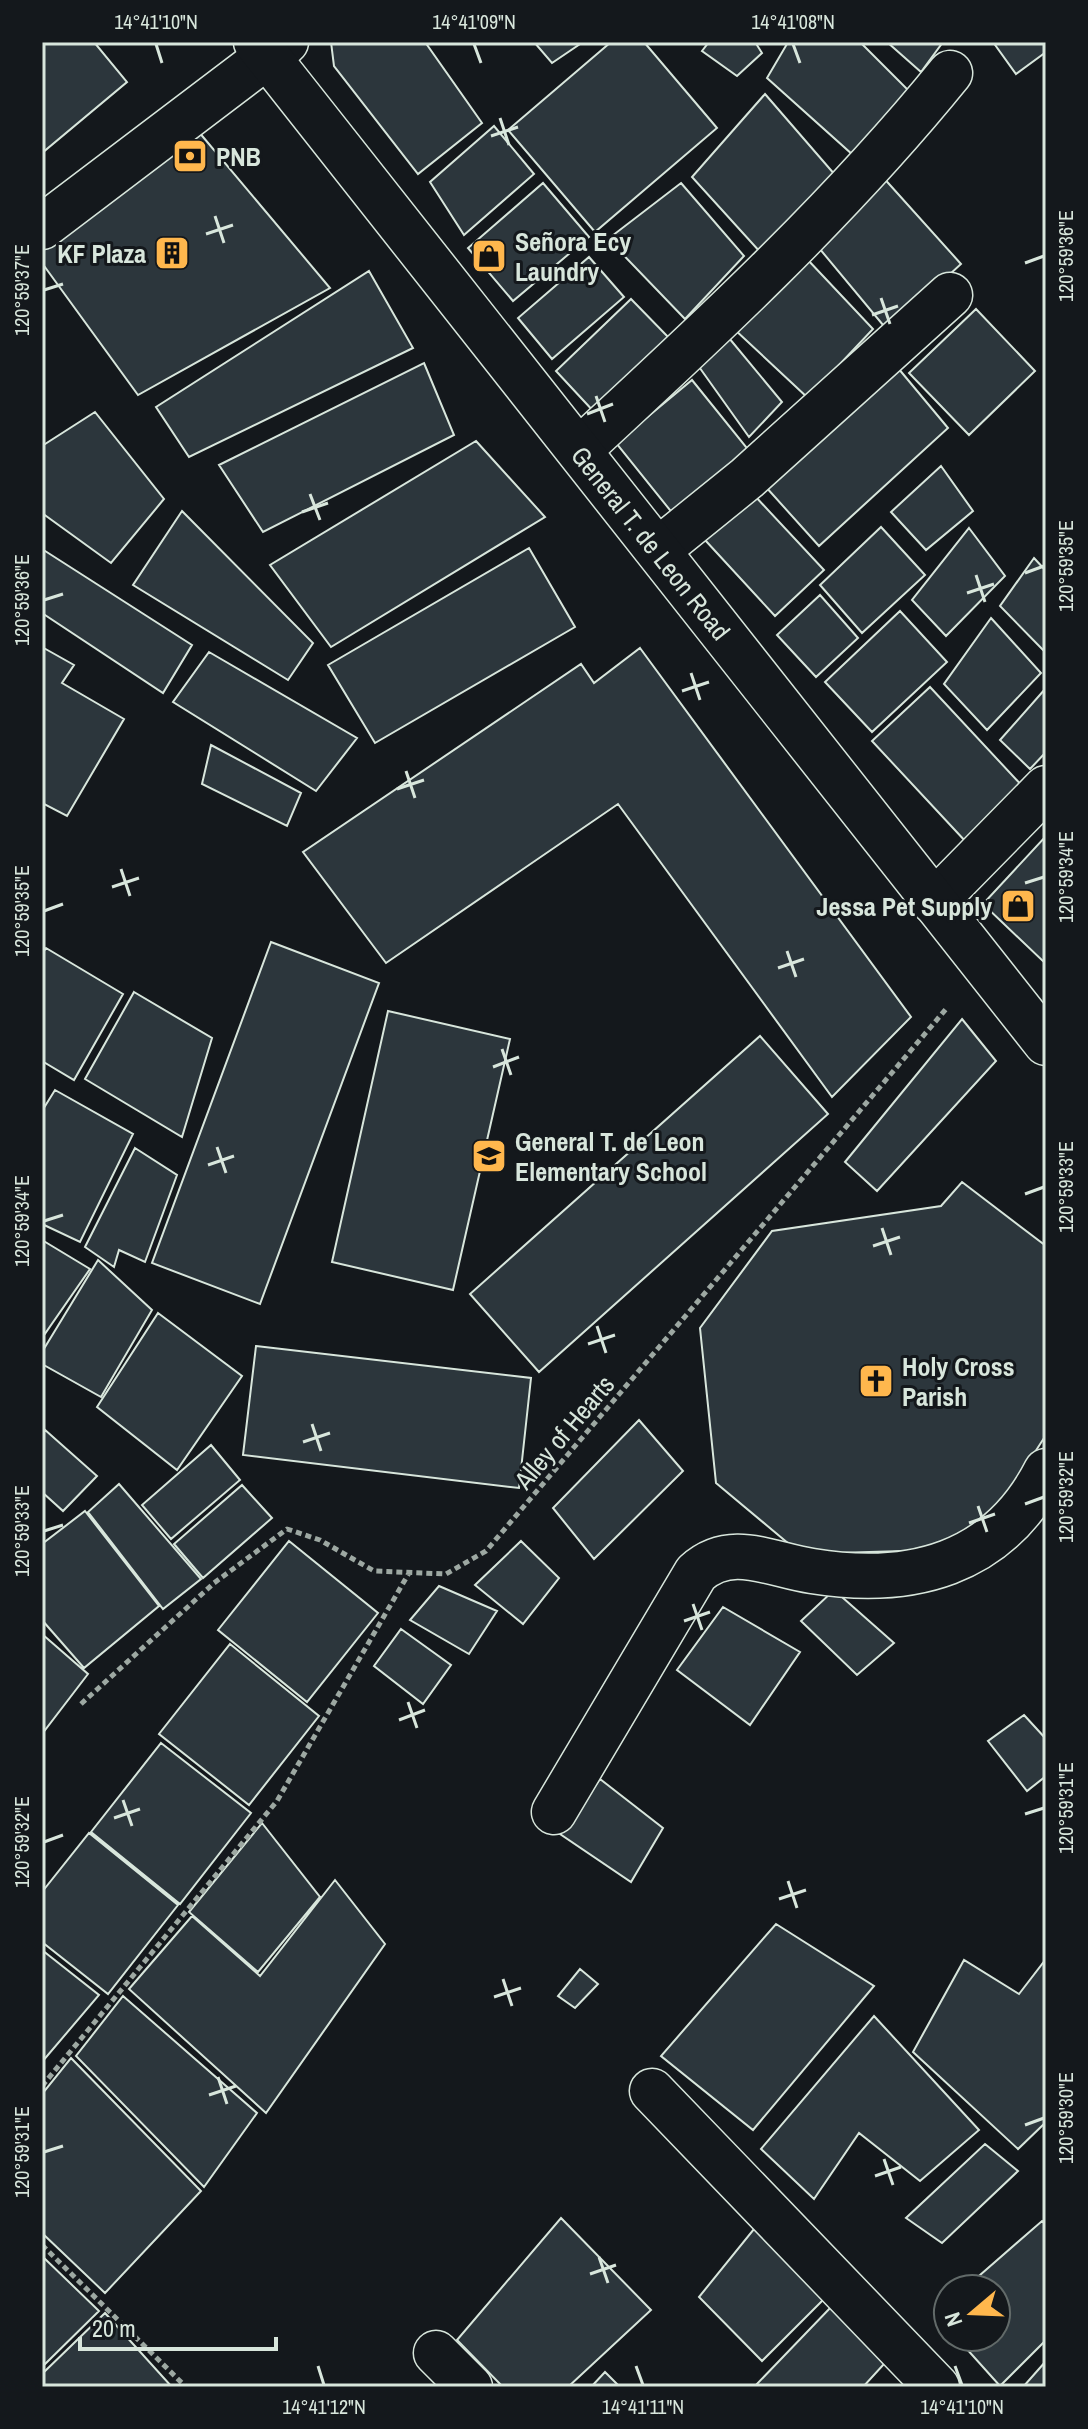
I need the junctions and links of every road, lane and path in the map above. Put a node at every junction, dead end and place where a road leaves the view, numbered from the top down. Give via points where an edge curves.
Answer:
1 (270, 47) edge
2 (950, 73) dead end
3 (42, 227) edge
4 (950, 295) dead end
5 (579, 450) junction
6 (658, 550) junction
7 (1046, 788) edge
8 (934, 902) junction
9 (982, 965) junction
10 (1046, 1043) edge
11 (1046, 1471) edge
12 (409, 1573) junction
13 (81, 1704) dead end
14 (554, 1812) dead end
15 (42, 2086) edge
16 (652, 2091) dead end
17 (42, 2245) edge
18 (436, 2353) dead end
19 (186, 2387) edge
20 (470, 2387) edge
21 (937, 2387) edge

1 - 3 main road
1 - 5 main road, General T. de Leon Road
2 - 5 main road via 889,148
4 - 6 main road via 747,478
5 - 6 main road, General T. de Leon Road
6 - 8 main road, General T. de Leon Road
7 - 8 main road
8 - 9 main road, General T. de Leon Road
9 - 10 main road, General T. de Leon Road
9 - 12 path, Alley of Hearts via 486,1551 446,1574
11 - 14 main road via 1018,1517 964,1558 938,1569 852,1574 739,1556 718,1557 704,1566
12 - 13 path, Alley of Hearts via 374,1571 320,1540 287,1529 214,1583
12 - 15 path via 277,1801
16 - 21 main road
17 - 19 path
18 - 20 main road

